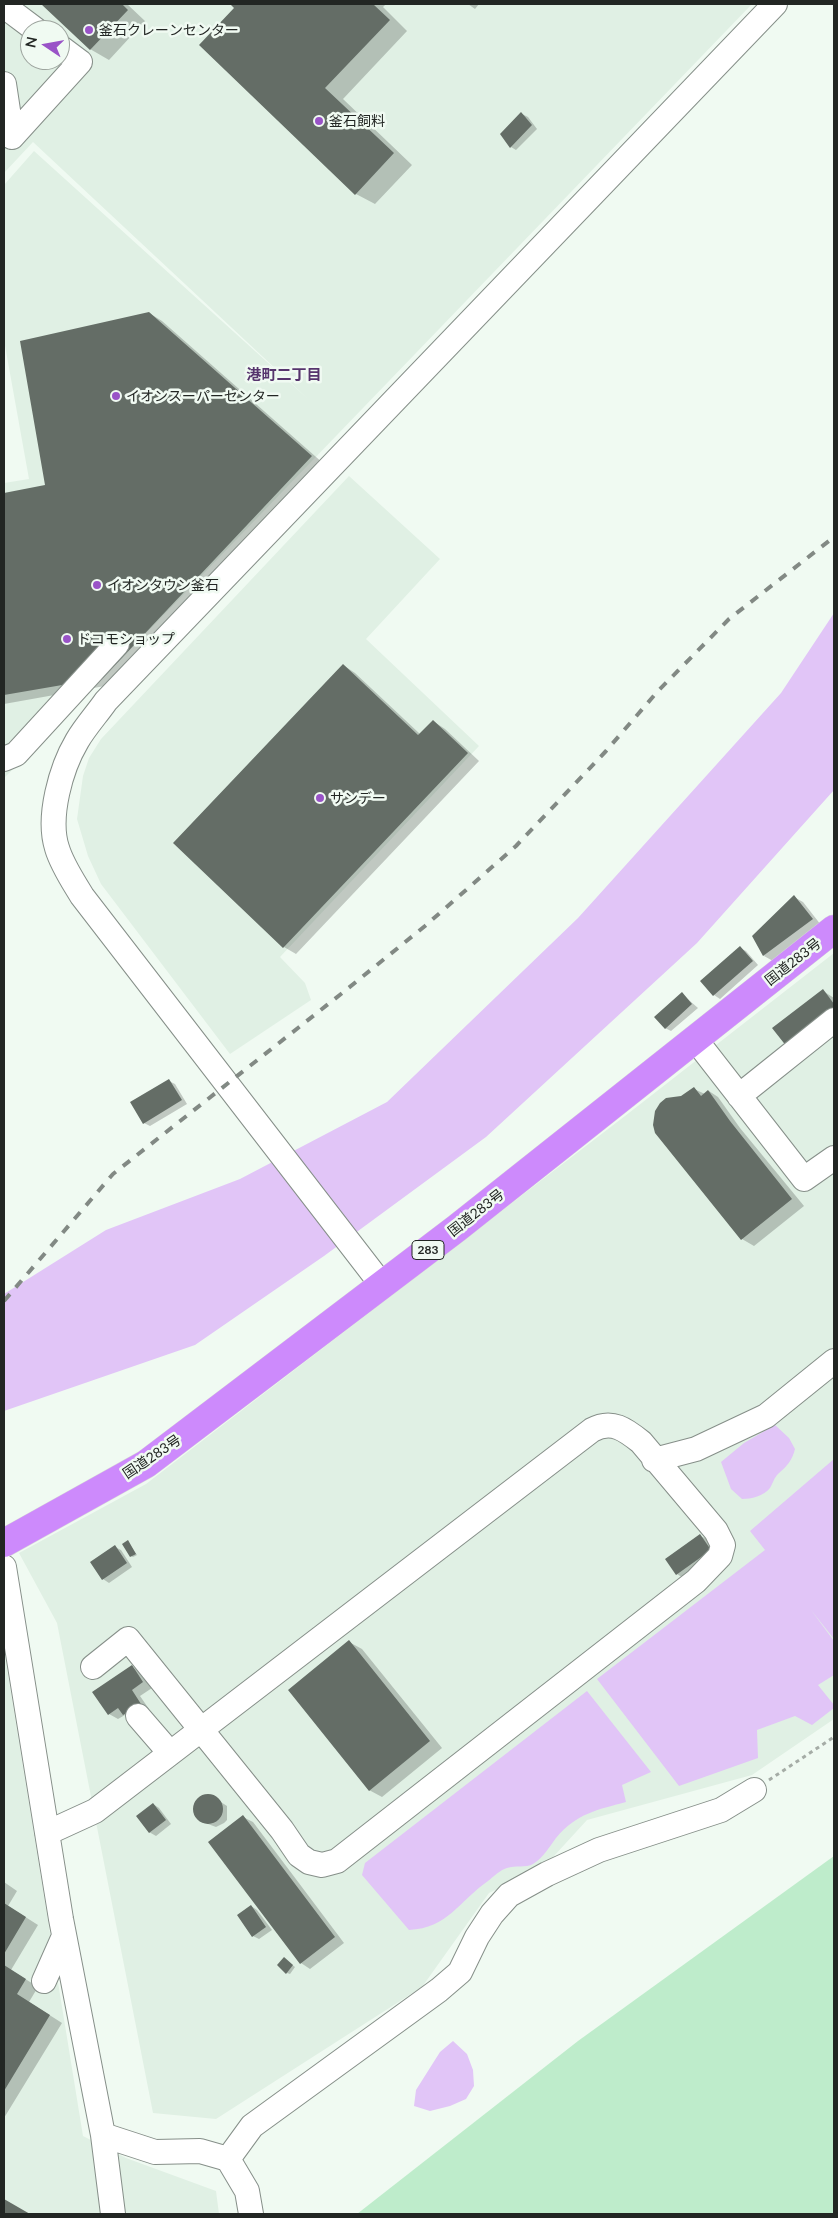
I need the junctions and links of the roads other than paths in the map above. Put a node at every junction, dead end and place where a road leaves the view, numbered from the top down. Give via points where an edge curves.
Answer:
1 (775, 4) edge
2 (4, 6) edge
3 (23, 20) edge
4 (70, 54) edge
5 (4, 84) edge
6 (117, 644) dead end
7 (4, 759) edge
8 (834, 929) edge
9 (834, 1020) edge
10 (695, 1039) junction
11 (739, 1096) junction
12 (834, 1158) edge
13 (382, 1285) junction
14 (834, 1361) edge
15 (654, 1460) junction
16 (4, 1543) edge
17 (4, 1567) edge
18 (12, 1664) edge
19 (93, 1667) dead end
20 (138, 1716) dead end
21 (201, 1730) junction
22 (170, 1753) junction
23 (754, 1790) road end
24 (47, 1833) junction
25 (64, 1936) junction
26 (44, 1981) dead end
27 (103, 2135) junction
28 (228, 2159) junction
29 (113, 2214) edge
30 (250, 2214) edge

1 - 13 street via 113,694 77,741 65,766 57,795 56,847 82,896
2 - 3 street
4 - 5 street via 80,62 12,137
6 - 7 street via 16,754
8 - 10 highway, 国道283号 / 283
9 - 11 street
10 - 11 street
10 - 13 highway, 国道283号 / 283
11 - 12 street via 804,1179
13 - 16 highway, 国道283号 / 283 via 146,1464
14 - 15 street via 766,1416 696,1449
15 - 21 street via 641,1442 614,1425 602,1425 592,1430
15 - 21 street via 716,1532 723,1545 720,1556 696,1581 337,1861 309,1862 299,1855
17 - 18 street
18 - 24 street
19 - 21 street via 128,1639
20 - 22 street
21 - 22 street
22 - 24 street via 95,1811
23 - 28 street via 722,1810 599,1850 509,1895 492,1914 460,1972 252,2126
24 - 25 street
25 - 26 street
25 - 27 street
27 - 28 street via 155,2152 200,2151
27 - 29 street
28 - 30 street via 247,2191

